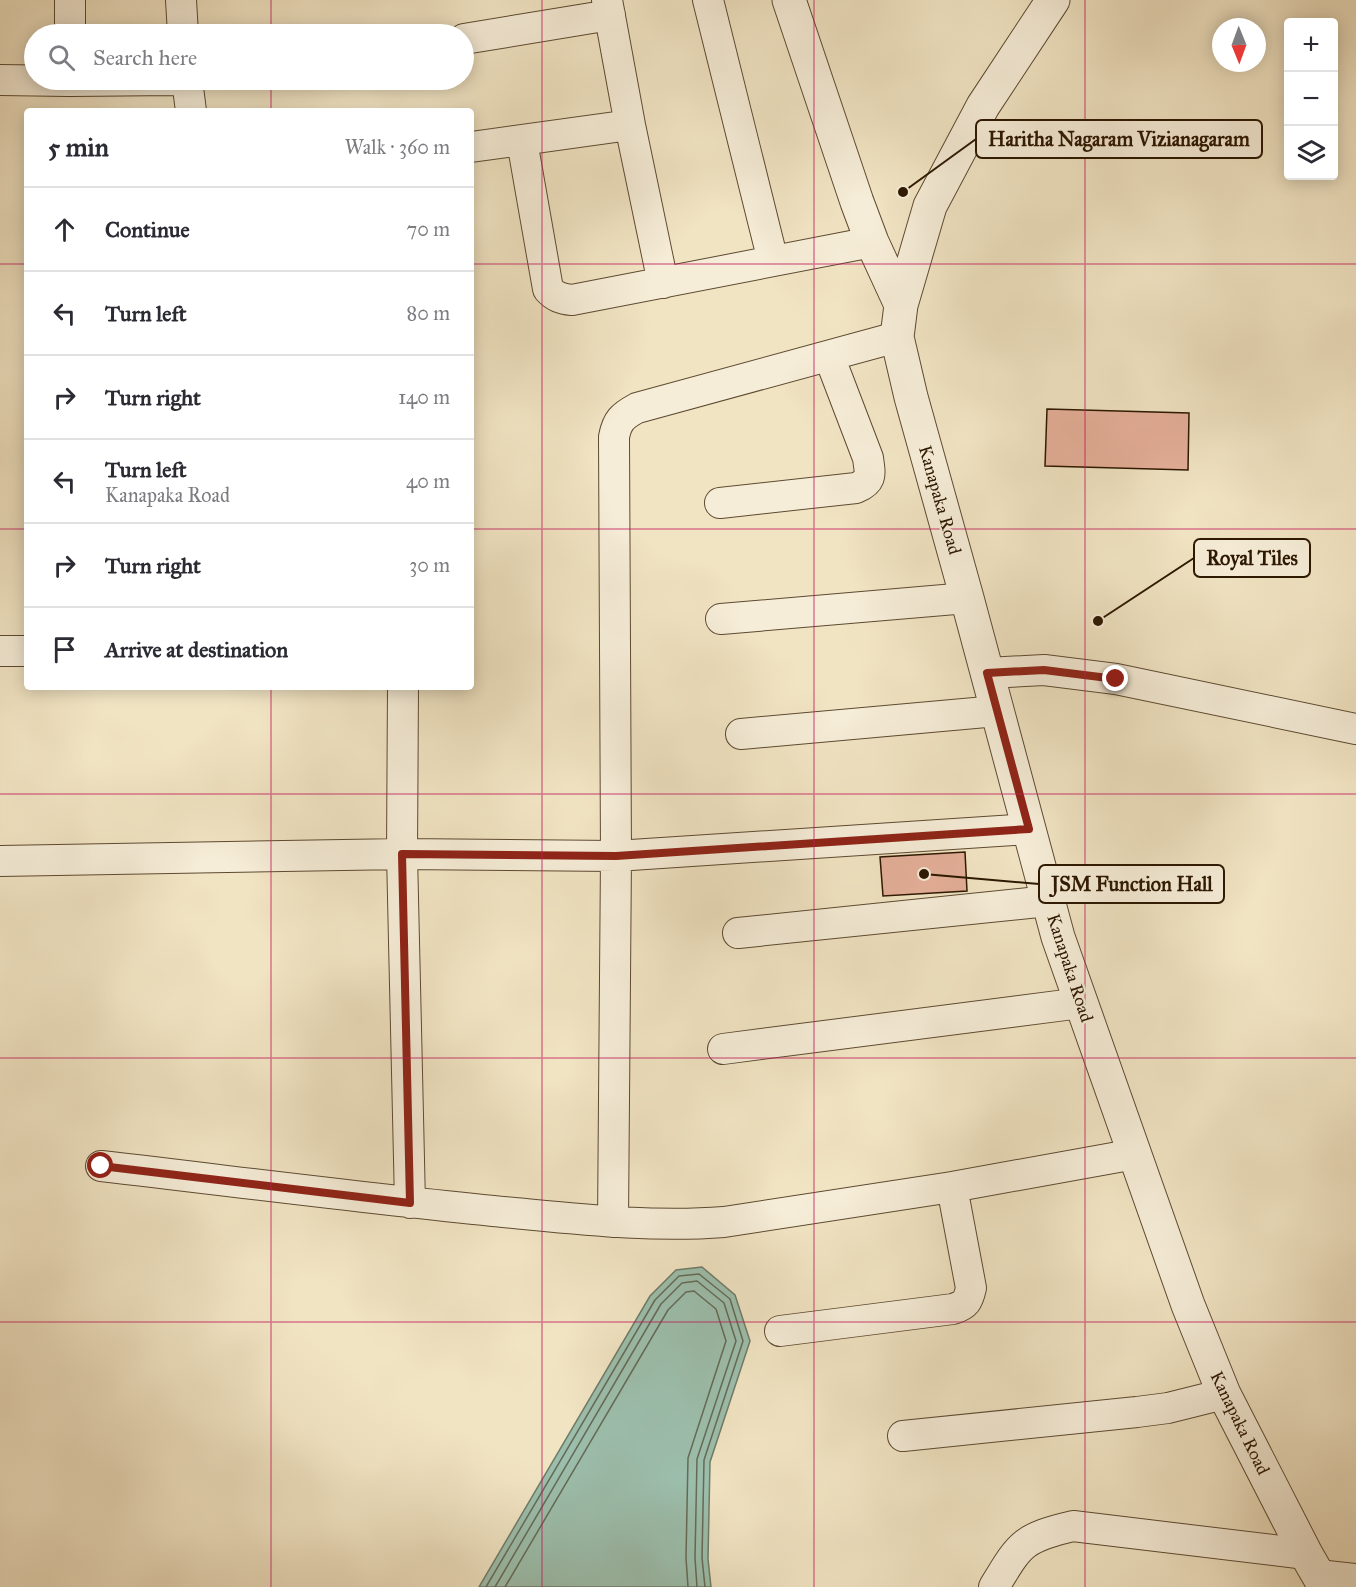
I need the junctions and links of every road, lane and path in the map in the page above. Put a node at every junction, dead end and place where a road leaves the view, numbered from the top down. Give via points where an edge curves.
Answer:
1 (70, 0) edge
2 (181, 0) edge
3 (708, 0) edge
4 (789, 0) edge
5 (1053, 0) edge
6 (608, 7) edge
7 (70, 24) edge
8 (182, 24) edge
9 (474, 37) edge
10 (0, 80) edge
11 (24, 80) edge
12 (188, 90) edge
13 (191, 108) edge
14 (630, 125) junction
15 (522, 141) junction
16 (474, 147) edge
17 (872, 242) junction
18 (773, 261) junction
19 (663, 283) junction
20 (901, 305) junction
21 (900, 348) junction
22 (830, 356) junction
23 (720, 503) dead end
24 (968, 598) junction
25 (721, 619) dead end
26 (0, 651) edge
27 (24, 651) edge
28 (987, 673) junction
29 (403, 690) edge
30 (997, 711) junction
31 (1356, 729) edge
32 (741, 734) dead end
33 (1029, 829) junction
34 (402, 854) junction
35 (616, 856) junction
36 (0, 861) edge
37 (1048, 901) junction
38 (738, 933) dead end
39 (1081, 1003) junction
40 (723, 1049) dead end
41 (1135, 1154) junction
42 (101, 1166) dead end
43 (952, 1186) junction
44 (410, 1203) junction
45 (613, 1222) junction
46 (780, 1331) dead end
47 (1224, 1394) junction
48 (903, 1436) dead end
49 (1316, 1572) edge
50 (1356, 1579) edge
51 (994, 1587) edge

1 - 7 street
2 - 8 street
3 - 18 street
4 - 17 street
5 - 20 street, Kanapaka Road via 984,106 930,206
6 - 9 street
6 - 14 street
10 - 11 street
12 - 13 street
14 - 15 street
14 - 19 street
15 - 16 street
15 - 19 street via 548,289 554,296 573,300
17 - 18 street
17 - 20 street
18 - 19 street
20 - 21 street, Kanapaka Road
21 - 22 street
21 - 24 street, Kanapaka Road
22 - 23 street via 868,458 870,474 865,484
22 - 35 street via 637,408 617,422
24 - 25 street
24 - 28 street, Kanapaka Road
26 - 27 street
28 - 30 street, Kanapaka Road
28 - 31 street via 1044,670 1088,675
29 - 34 street
30 - 32 street
30 - 33 street, Kanapaka Road
33 - 35 street
33 - 37 street, Kanapaka Road
34 - 35 street
34 - 36 street
34 - 44 street
35 - 45 street
37 - 38 street
37 - 39 street, Kanapaka Road
39 - 40 street
39 - 41 street, Kanapaka Road
41 - 43 street
41 - 47 street, Kanapaka Road
42 - 44 street
43 - 45 street via 724,1222
43 - 46 street via 971,1288 964,1306
44 - 45 street
47 - 48 street via 1168,1408
47 - 49 street, Kanapaka Road
49 - 50 street
49 - 51 street via 1073,1526 1042,1533 1025,1542

